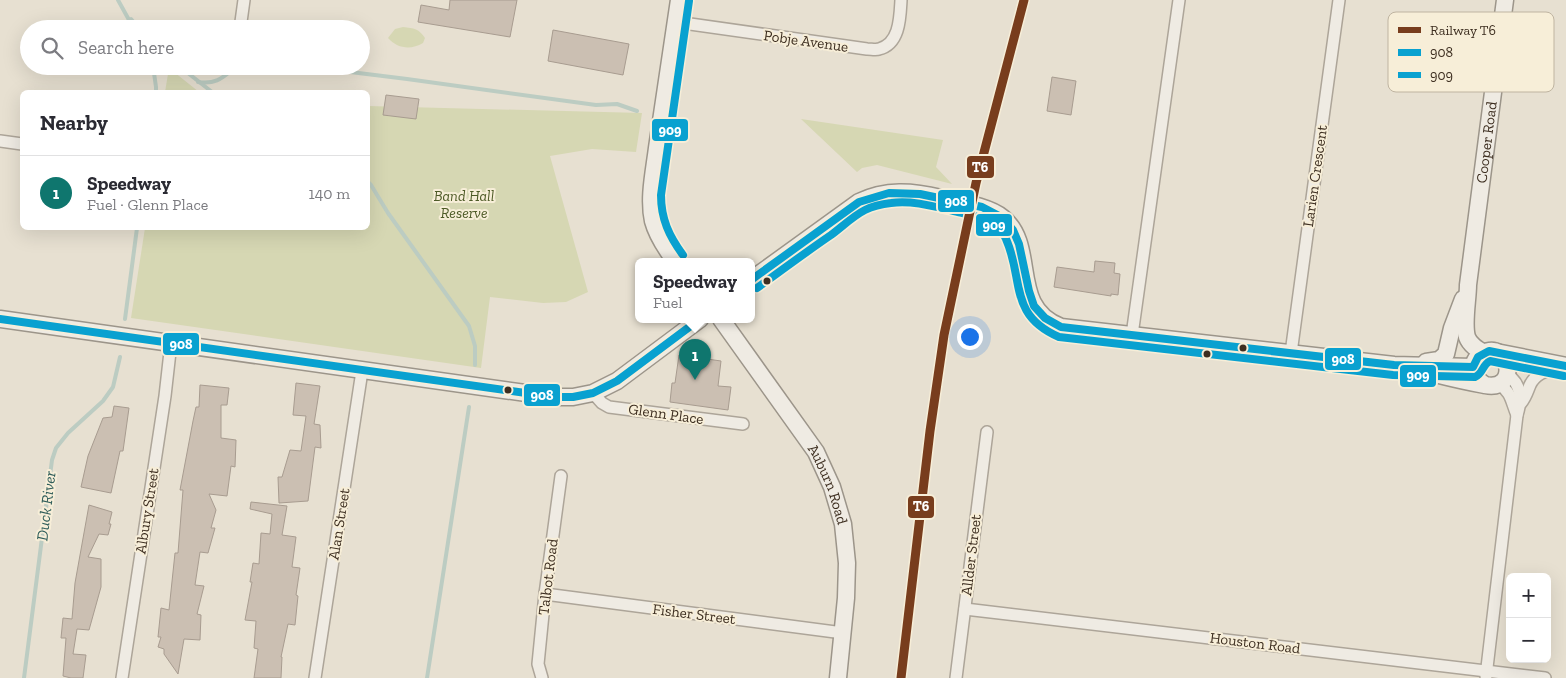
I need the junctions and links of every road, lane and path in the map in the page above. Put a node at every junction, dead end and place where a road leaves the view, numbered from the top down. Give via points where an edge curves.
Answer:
1 (244, 0) edge
2 (679, 0) edge
3 (902, 0) edge
4 (1179, 0) edge
5 (1339, 0) edge
6 (241, 20) edge
7 (676, 22) junction
8 (1492, 92) edge
9 (0, 141) edge
10 (20, 144) edge
11 (673, 258) edge
12 (755, 277) edge
13 (1468, 285) junction
14 (0, 319) edge
15 (695, 323) edge
16 (724, 323) edge
17 (1132, 335) junction
18 (171, 343) junction
19 (1291, 353) junction
20 (1481, 359) junction
21 (1394, 365) junction
22 (1560, 365) edge
23 (362, 371) junction
24 (1500, 379) junction
25 (593, 393) junction
26 (1521, 403) junction
27 (1517, 415) junction
28 (744, 424) dead end
29 (987, 432) dead end
30 (561, 476) dead end
31 (545, 594) junction
32 (965, 609) junction
33 (843, 633) junction
34 (1487, 674) edge
35 (122, 678) edge
36 (315, 678) edge
37 (542, 678) edge
38 (838, 678) edge
39 (956, 678) edge
40 (1545, 678) edge

1 - 6 street
2 - 7 main road
3 - 7 street, Pobje Avenue via 894,38 879,49
4 - 17 street
5 - 19 street, Larien Crescent
7 - 11 main road via 652,190 653,221
8 - 13 main road, Cooper Road
9 - 10 street
12 - 17 main road via 859,202 879,194 899,192 932,196 988,210 1007,222 1019,244 1030,297 1043,316 1054,324
13 - 20 main road via 1467,337
13 - 21 main road via 1443,358
14 - 18 main road
15 - 25 main road via 617,381
16 - 33 main road, Auburn Road via 816,452 832,486 846,545
17 - 19 main road
18 - 23 main road
18 - 35 street, Albury Street
19 - 21 main road
20 - 21 main road
20 - 22 main road
20 - 24 main road via 1476,378
20 - 24 main road via 1498,353 1505,359 1508,368
21 - 24 main road
22 - 24 main road
22 - 26 street via 1534,379
23 - 25 main road via 554,397
23 - 36 street, Alan Street
24 - 26 street via 1517,383
24 - 27 street via 1511,396
25 - 28 street, Glenn Place via 609,406
26 - 27 street
27 - 34 street
29 - 32 street, Allder Street
30 - 31 street, Talbot Road
31 - 33 street, Fisher Street
31 - 37 street, Talbot Road via 538,664
32 - 34 street, Houston Road
32 - 39 street, Allder Street
33 - 38 main road, Auburn Road
34 - 40 street, Houston Road

